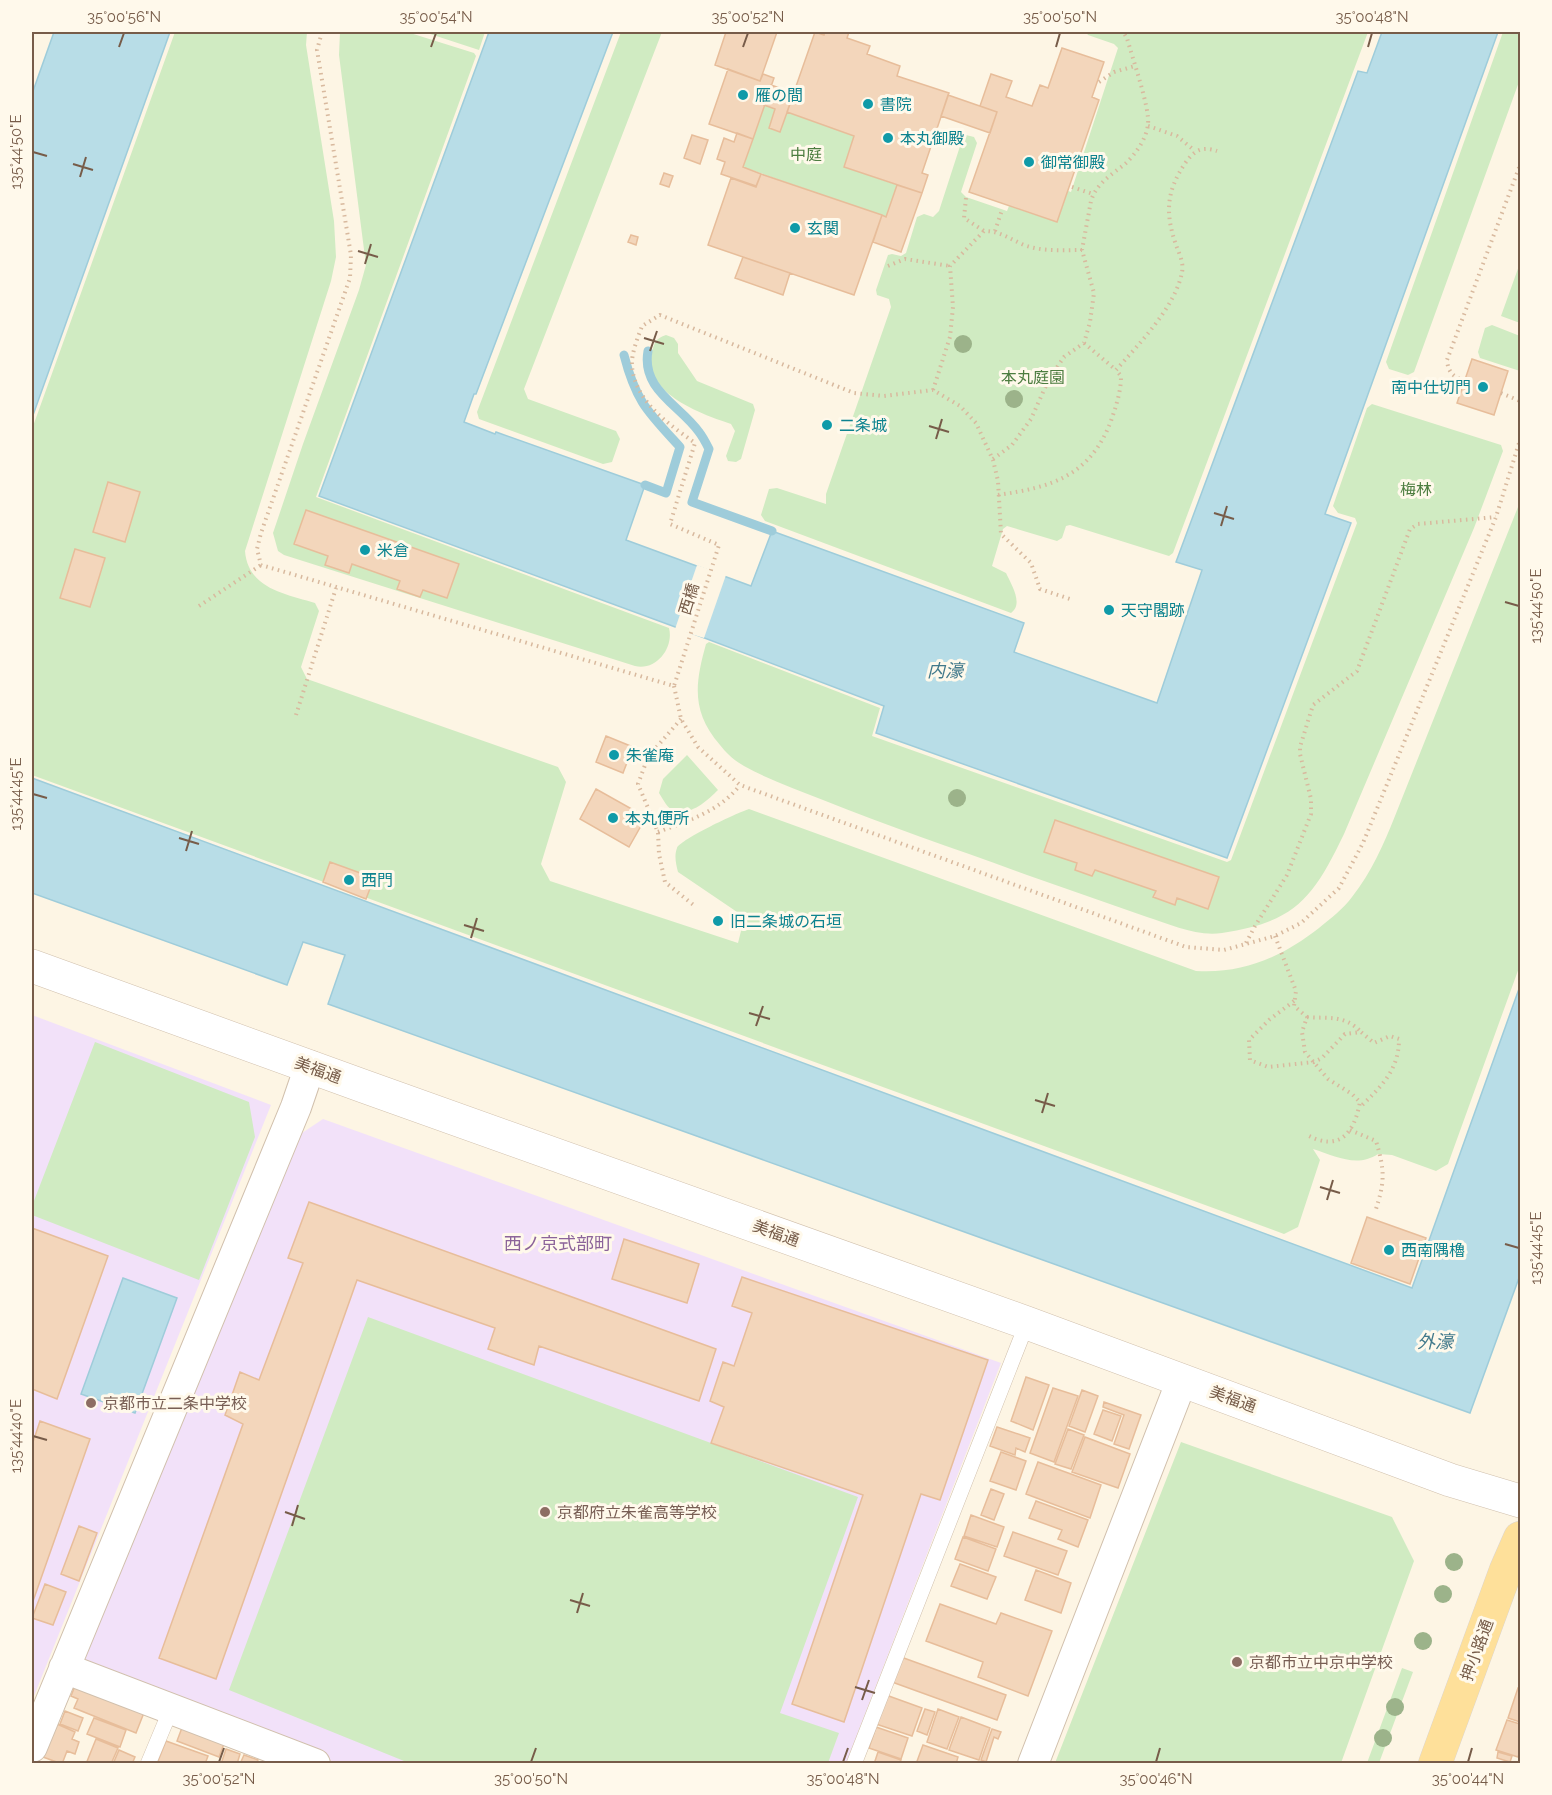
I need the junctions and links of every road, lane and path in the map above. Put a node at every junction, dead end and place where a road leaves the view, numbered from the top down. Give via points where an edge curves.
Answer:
1 (322, 32) edge
2 (1123, 32) edge
3 (1135, 66) junction
4 (1099, 82) dead end
5 (1148, 126) junction
6 (1195, 151) junction
7 (1216, 151) dead end
8 (1521, 165) edge
9 (1072, 187) dead end
10 (1093, 194) junction
11 (966, 198) dead end
12 (1002, 210) dead end
13 (984, 231) junction
14 (995, 231) junction
15 (1082, 250) junction
16 (888, 266) dead end
17 (950, 266) junction
18 (1084, 343) junction
19 (1116, 370) junction
20 (1465, 381) dead end
21 (933, 390) junction
22 (1501, 393) dead end
23 (1521, 402) edge
24 (1521, 440) edge
25 (993, 460) junction
26 (998, 495) junction
27 (1496, 517) junction
28 (261, 565) junction
29 (336, 587) junction
30 (1070, 599) dead end
31 (199, 606) dead end
32 (674, 686) junction
33 (296, 716) dead end
34 (681, 719) junction
35 (740, 785) junction
36 (658, 832) junction
37 (696, 907) dead end
38 (1275, 936) junction
39 (1246, 944) junction
40 (32, 966) edge
41 (1294, 1000) junction
42 (1307, 1017) junction
43 (1361, 1032) junction
44 (1314, 1062) junction
45 (310, 1066) junction
46 (1359, 1108) junction
47 (1350, 1130) junction
48 (1307, 1135) dead end
49 (1375, 1212) dead end
50 (1027, 1323) junction
51 (1182, 1380) junction
52 (1521, 1501) edge
53 (1521, 1538) edge
54 (64, 1668) junction
55 (171, 1709) junction
56 (32, 1747) edge
57 (148, 1764) edge
58 (315, 1764) edge
59 (854, 1764) edge
60 (1033, 1764) edge
61 (1435, 1764) edge

1 - 28 path via 317,50 351,255 350,278 261,533 257,549
2 - 3 path
3 - 4 path via 1114,72
3 - 5 path
5 - 6 path via 1177,136
5 - 10 path via 1131,158
6 - 7 path
6 - 19 path via 1168,202 1171,231 1183,270 1176,291
8 - 20 path via 1447,360 1455,378
9 - 10 path
10 - 15 path
11 - 13 path via 964,218
12 - 14 path
13 - 14 path
13 - 17 path
14 - 15 path via 1025,246 1047,251
15 - 18 path via 1094,293
16 - 17 path via 905,259
17 - 21 path via 950,337
18 - 19 path
18 - 25 path via 1064,357 1031,419 1012,445
19 - 26 path via 1121,376 1118,403 1095,453 1074,471 1046,485
21 - 25 path via 960,406 976,423
21 - 32 path, 西橋 via 884,396 854,393 660,315 642,326 632,366 640,394 661,418 695,443 670,524 719,544
22 - 23 path
24 - 27 path
25 - 26 path
26 - 30 path via 1001,534 1031,563 1040,589
27 - 38 path via 1364,843 1339,888 1301,922
27 - 39 path via 1418,524 1410,529 1357,671 1313,705 1300,747 1311,814 1287,875
28 - 29 path
28 - 31 path
29 - 32 path
29 - 33 path
32 - 34 path
34 - 35 path via 698,747
34 - 36 path via 648,757 638,784
35 - 36 path via 715,808
35 - 39 path via 1186,947 1224,950
36 - 37 path via 665,882
38 - 39 path
38 - 41 path via 1296,991
40 - 45 street, 美福通
41 - 42 path via 1294,1006
41 - 44 path via 1249,1040 1250,1060 1268,1067
42 - 43 path via 1353,1023
42 - 44 path via 1303,1042 1305,1052
43 - 44 path via 1345,1034
43 - 46 path via 1374,1043 1390,1036 1399,1038 1399,1054 1391,1073
44 - 46 path via 1328,1079 1360,1102
45 - 50 street, 美福通
45 - 54 street
46 - 47 path
47 - 48 path via 1334,1142 1318,1141
47 - 49 path via 1376,1141 1383,1164 1383,1188
50 - 51 street, 美福通
50 - 59 lane
51 - 52 street, 美福通 via 1450,1480
51 - 60 street
53 - 61 main road, 押小路通
54 - 55 street
54 - 56 street
55 - 57 lane
55 - 58 street

